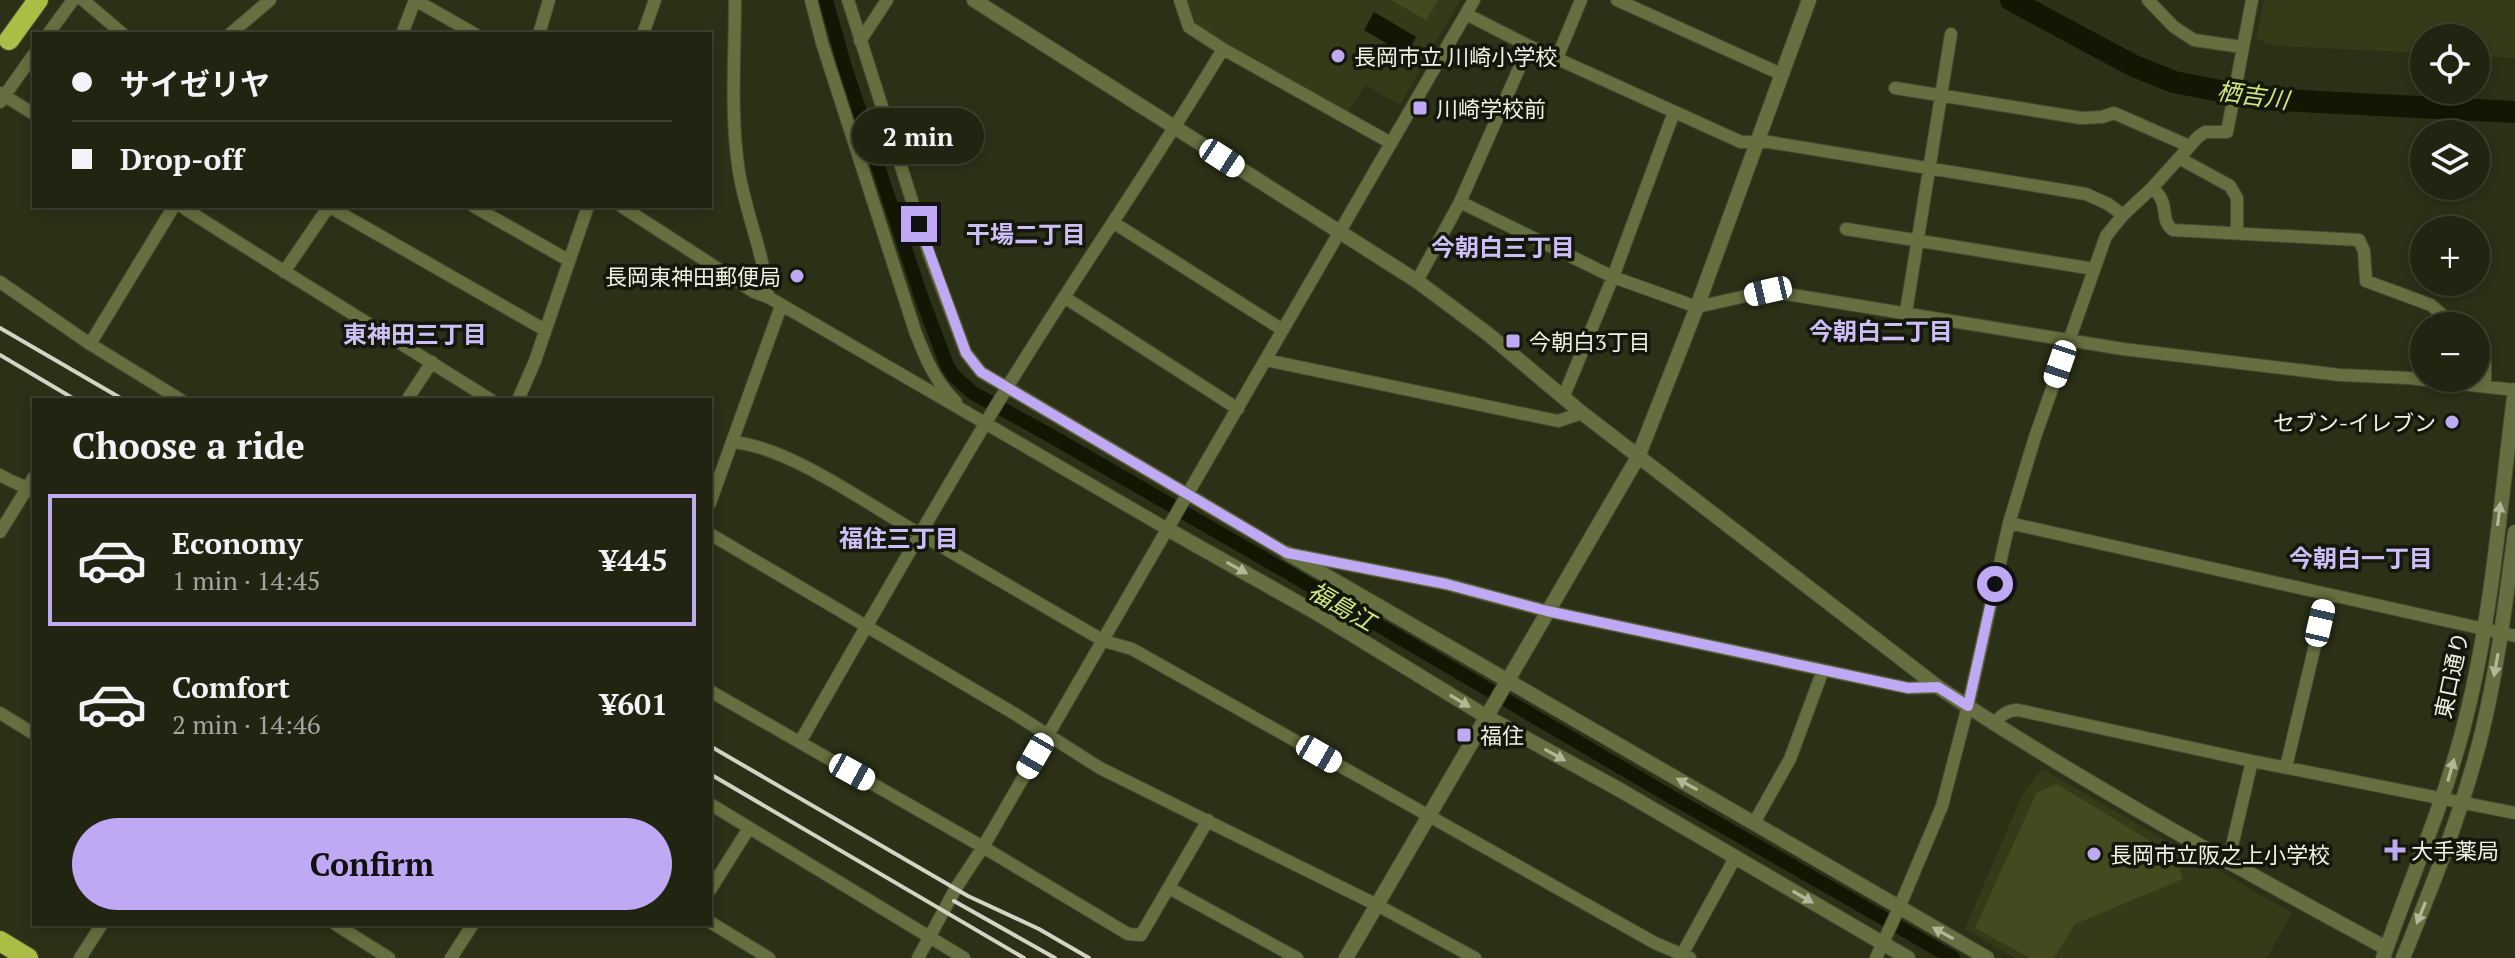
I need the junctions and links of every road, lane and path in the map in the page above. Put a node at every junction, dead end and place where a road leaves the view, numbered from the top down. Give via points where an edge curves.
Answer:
1 (21, 0) edge
2 (38, 0) edge
3 (73, 0) edge
4 (83, 0) edge
5 (270, 0) edge
6 (415, 0) edge
7 (549, 0) edge
8 (655, 0) edge
9 (735, 0) edge
10 (811, 0) edge
11 (848, 0) edge
12 (887, 0) edge
13 (974, 0) edge
14 (1180, 0) edge
15 (1474, 0) edge
16 (1581, 0) edge
17 (1617, 0) edge
18 (1809, 0) edge
19 (2148, 0) edge
20 (2252, 0) edge
21 (1466, 14) junction
22 (49, 32) edge
23 (121, 32) edge
24 (232, 32) edge
25 (403, 32) edge
26 (471, 32) edge
27 (540, 32) edge
28 (644, 32) edge
29 (1951, 34) dead end
30 (4, 36) edge
31 (860, 41) junction
32 (1529, 46) junction
33 (1223, 49) junction
34 (2241, 51) junction
35 (32, 57) edge
36 (1557, 58) junction
37 (1781, 74) junction
38 (1895, 88) dead end
39 (1941, 95) junction
40 (2, 97) edge
41 (1674, 112) junction
42 (32, 113) edge
43 (1176, 128) junction
44 (1757, 142) junction
45 (1391, 143) junction
46 (2189, 146) junction
47 (2179, 158) junction
48 (1929, 168) junction
49 (2152, 188) junction
50 (1460, 202) junction
51 (173, 208) edge
52 (184, 208) edge
53 (327, 208) edge
54 (332, 208) edge
55 (477, 208) edge
56 (587, 208) edge
57 (624, 208) edge
58 (2123, 215) junction
59 (1114, 223) junction
60 (1846, 229) dead end
61 (1339, 233) junction
62 (2237, 233) junction
63 (1918, 242) junction
64 (568, 260) junction
65 (2094, 269) junction
66 (284, 272) junction
67 (1613, 277) junction
68 (1417, 281) junction
69 (0, 282) edge
70 (768, 297) junction
71 (1064, 297) junction
72 (781, 306) junction
73 (1697, 307) junction
74 (1906, 312) junction
75 (2439, 312) edge
76 (545, 330) junction
77 (1283, 330) junction
78 (2068, 340) junction
79 (90, 344) junction
80 (1266, 360) junction
81 (432, 362) junction
82 (2410, 380) edge
83 (2490, 387) edge
84 (2515, 390) edge
85 (1005, 391) junction
86 (178, 398) edge
87 (408, 398) edge
88 (488, 398) edge
89 (519, 398) edge
90 (1563, 398) junction
91 (1238, 409) junction
92 (1582, 413) junction
93 (970, 415) junction
94 (987, 420) junction
95 (733, 442) junction
96 (1638, 457) junction
97 (0, 475) edge
98 (32, 485) edge
99 (712, 498) edge
100 (1186, 499) junction
101 (2009, 523) junction
102 (1170, 527) junction
103 (0, 532) edge
104 (2515, 532) edge
105 (919, 534) junction
106 (712, 535) edge
107 (1287, 553) junction
108 (2327, 595) junction
109 (1547, 611) junction
110 (866, 627) junction
111 (2484, 629) junction
112 (2508, 635) edge
113 (1104, 641) junction
114 (1823, 670) junction
115 (1505, 684) junction
116 (1938, 687) junction
117 (712, 692) edge
118 (1968, 706) junction
119 (0, 713) edge
120 (1489, 713) junction
121 (1994, 723) junction
122 (32, 733) edge
123 (1048, 734) junction
124 (800, 742) junction
125 (2252, 761) junction
126 (2286, 767) junction
127 (2442, 799) junction
128 (2463, 801) junction
129 (712, 805) edge
130 (2515, 813) edge
131 (1429, 816) junction
132 (1208, 820) junction
133 (1754, 823) junction
134 (749, 828) junction
135 (983, 847) junction
136 (1735, 858) junction
137 (2228, 863) junction
138 (712, 887) edge
139 (1169, 888) junction
140 (1377, 905) junction
141 (1897, 912) junction
142 (712, 923) edge
143 (101, 926) edge
144 (338, 926) edge
145 (472, 926) edge
146 (929, 938) junction
147 (1884, 939) junction
148 (0, 941) edge
149 (2384, 953) edge
150 (1684, 957) edge
151 (28, 958) edge
152 (80, 958) edge
153 (389, 958) edge
154 (451, 958) edge
155 (769, 958) edge
156 (918, 958) edge
157 (964, 958) edge
158 (1297, 958) edge
159 (1346, 958) edge
160 (1475, 958) edge
161 (1876, 958) edge
162 (1908, 958) edge
163 (1987, 958) edge
164 (2404, 958) edge

1 - 30 highway
2 - 30 highway
3 - 22 street
4 - 23 street
5 - 24 street
6 - 25 street
6 - 26 street
7 - 27 street
8 - 28 street
9 - 70 street via 739,168
10 - 93 street via 915,331 940,384
11 - 31 street
12 - 31 street
13 - 43 street
14 - 33 street via 1189,27
15 - 21 street
16 - 36 street
17 - 37 street
18 - 37 street
19 - 34 street via 2194,40
20 - 34 street
21 - 32 street
21 - 45 street
29 - 39 street
31 - 85 street via 966,353
32 - 36 street
32 - 50 street
33 - 43 street
33 - 45 street
34 - 46 street via 2227,132 2205,132
35 - 40 street
36 - 41 street
37 - 44 street
38 - 39 street
39 - 46 street via 2081,118 2114,113
39 - 48 street
40 - 42 street
41 - 44 street via 1741,142
41 - 67 street
43 - 59 street
43 - 61 street
44 - 48 street
44 - 73 street
45 - 61 street
46 - 47 street
47 - 49 street
47 - 62 street via 2235,192
48 - 58 street via 2086,194
48 - 63 street
49 - 58 street
49 - 62 street via 2163,198 2168,228
50 - 67 street
50 - 68 street
51 - 79 street
52 - 66 street
53 - 66 street
54 - 76 street
55 - 64 street
56 - 64 street
57 - 70 street
58 - 65 street via 2106,236
59 - 71 street
59 - 77 street
60 - 63 street
61 - 68 street
61 - 77 street
62 - 75 street via 2359,240 2366,281
63 - 65 street
63 - 74 street
64 - 76 street
65 - 78 street
66 - 81 street
67 - 73 street
67 - 90 street
68 - 90 street
69 - 79 street
70 - 72 street
71 - 85 street
71 - 91 street
72 - 93 street
72 - 95 street
73 - 74 street via 1768,291
73 - 96 street
74 - 78 street
76 - 89 street
77 - 80 street
78 - 82 street
78 - 101 street
79 - 86 street
80 - 91 street
80 - 92 street via 1558,421
81 - 87 street
81 - 88 street
83 - 84 street
111 -> 84 street, 東口通り
85 - 94 street
85 - 100 street
90 - 92 street
91 - 100 street
92 - 96 street
93 - 94 street
94 - 102 street
94 - 105 street
95 - 99 street
95 - 105 street via 769,449
96 - 109 street
96 - 116 street
97 - 98 street via 18,486
98 - 103 street
100 - 102 street
100 - 107 street
101 - 108 street
101 - 118 street
102 - 113 street
102 -> 120 street
104 - 112 street, 東口通り
105 - 110 street
105 - 113 street
106 - 110 street
107 - 109 street via 1446,584
107 - 115 street
108 - 111 street
108 - 126 street
109 - 114 street
109 - 115 street
110 - 123 street
110 - 124 street
111 - 112 street
127 -> 111 street, 東口通り via 2463,731
112 -> 128 street, 東口通り
113 - 123 street
113 - 131 street via 1132,649
114 - 116 street via 1908,688
114 - 133 street via 1790,759
115 - 120 street
133 -> 115 street
116 - 118 street
117 - 124 street
118 - 121 street
118 - 141 street via 1942,806
119 - 122 street
120 - 131 street
120 -> 136 street
121 - 125 street via 2018,710
121 - 137 street
123 - 132 street via 1100,768
123 - 135 street
124 - 135 street
125 - 126 street
125 - 137 street
126 - 127 street
127 - 128 street
127 - 149 street, 東口通り
128 - 130 street
128 -> 164 street, 東口通り
129 - 134 street
131 - 140 street
131 - 150 street
132 - 139 street
132 - 140 street
133 - 141 street
134 - 138 street
134 - 146 street
135 - 139 street via 1128,934 1141,935
135 - 146 street
136 -> 147 street
136 - 150 street
137 - 149 street
139 - 158 street
140 - 159 street
140 - 160 street
141 - 147 street
163 -> 141 street
142 - 155 street
143 - 152 street
144 - 153 street
145 - 154 street
146 - 156 street
146 - 157 street
147 - 161 street
147 - 162 street
148 - 151 highway
149 - 164 street

